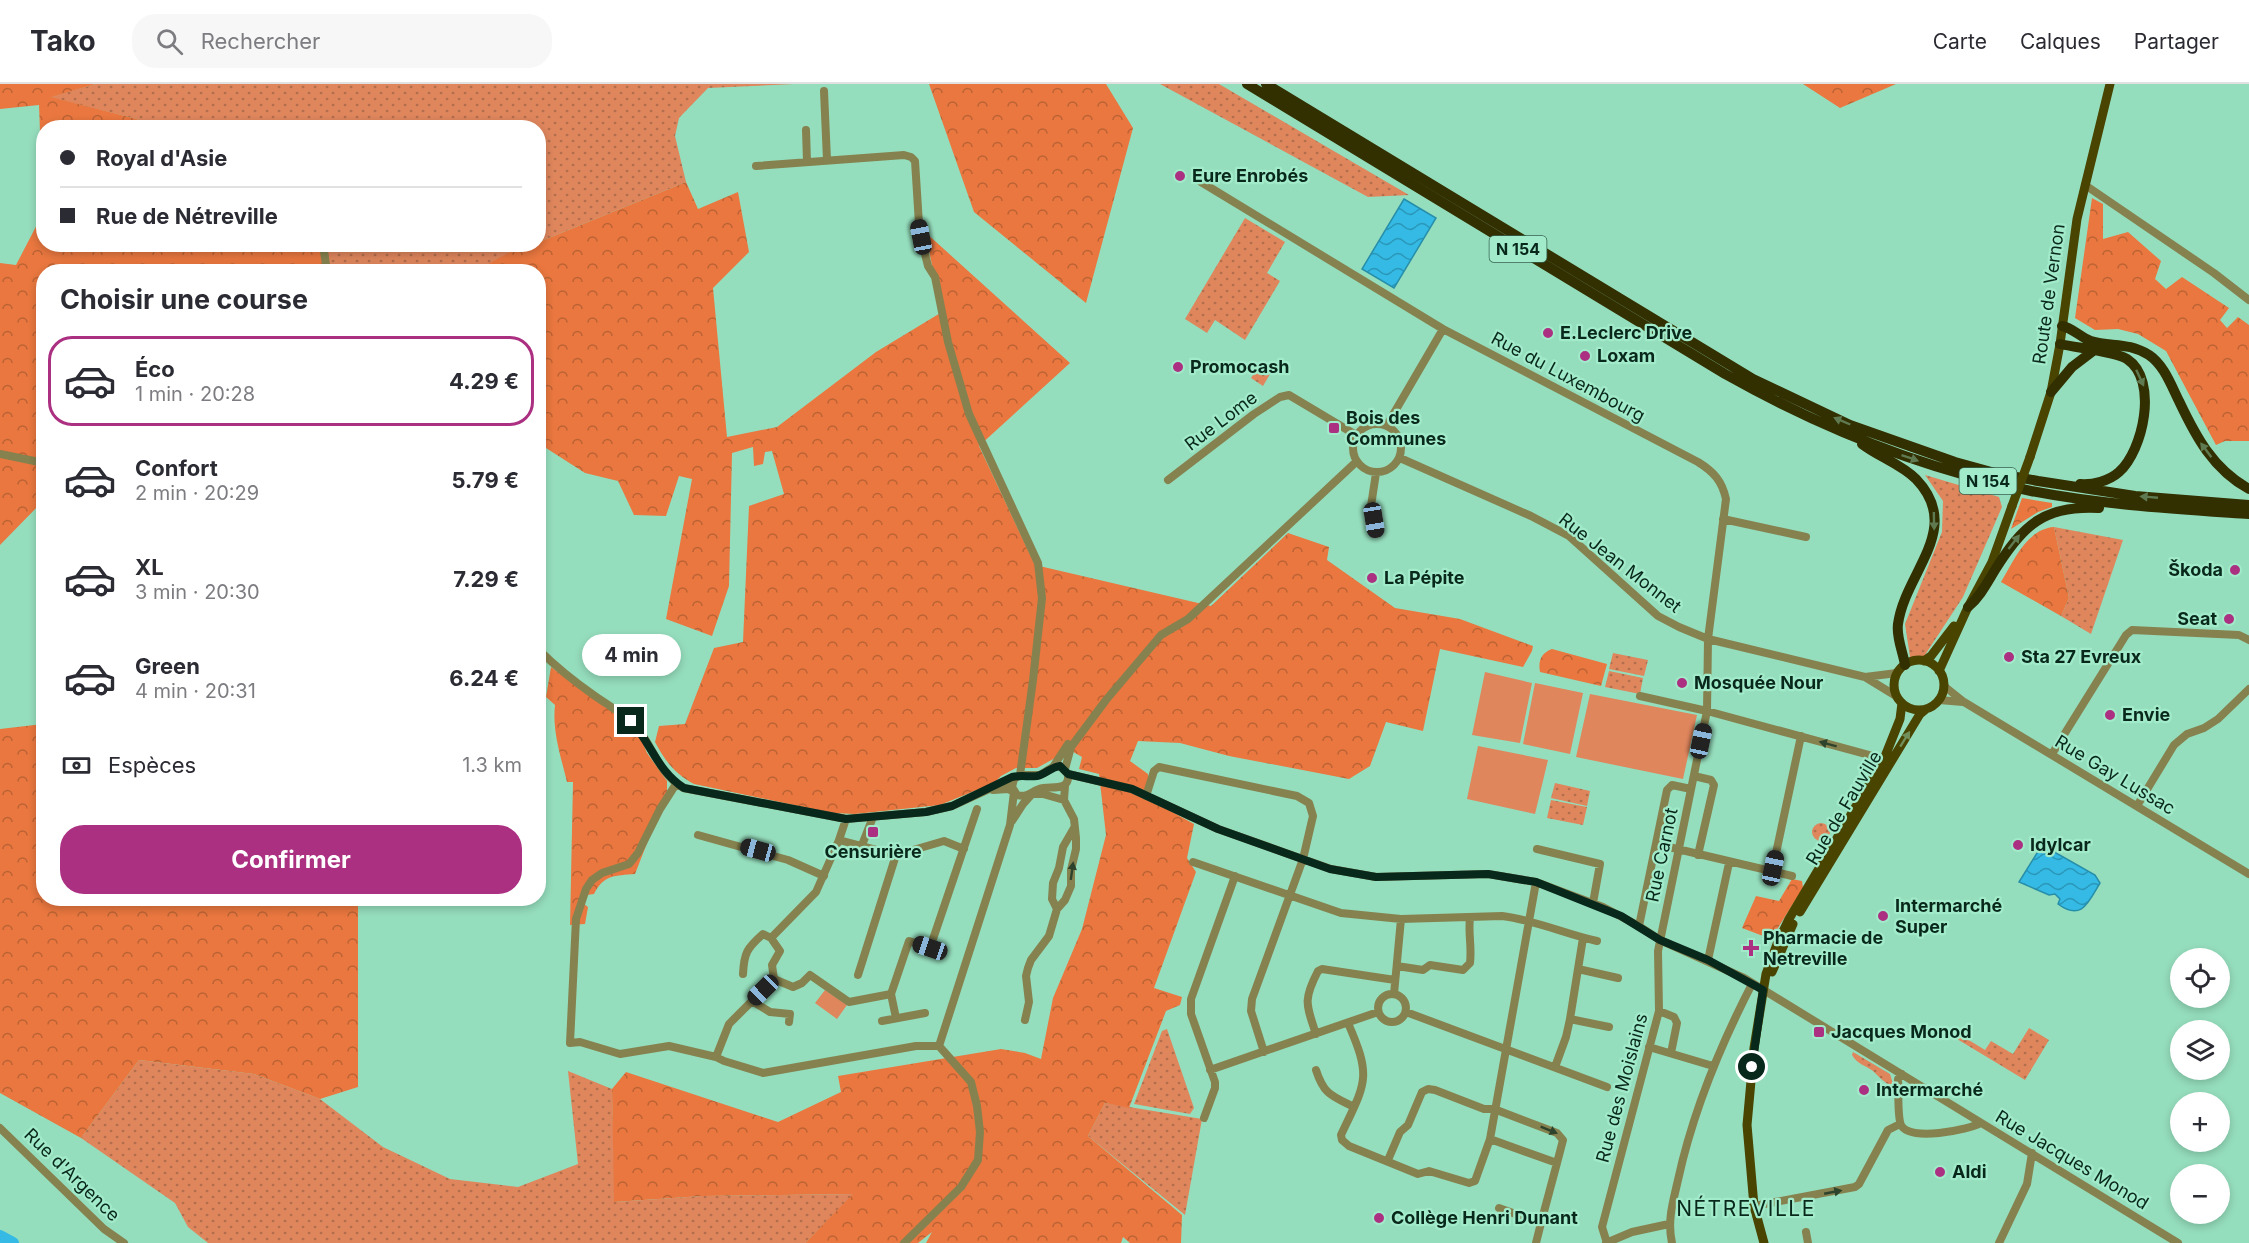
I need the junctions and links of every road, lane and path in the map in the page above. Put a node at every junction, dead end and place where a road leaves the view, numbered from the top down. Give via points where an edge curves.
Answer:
1 (1247, 84) edge
2 (1266, 84) edge
3 (2110, 84) edge
4 (824, 91) dead end
5 (806, 130) dead end
6 (827, 160) junction
7 (807, 162) junction
8 (756, 166) dead end
9 (1201, 182) dead end
10 (2085, 185) junction
11 (2249, 300) edge
12 (2062, 326) junction
13 (1443, 329) junction
14 (2060, 344) junction
15 (2093, 351) junction
16 (2050, 392) junction
17 (1387, 425) junction
18 (1356, 435) junction
19 (1855, 438) junction
20 (0, 454) edge
21 (1400, 458) junction
22 (36, 461) edge
23 (1356, 462) junction
24 (1376, 473) junction
25 (1168, 480) dead end
26 (2038, 481) junction
27 (2249, 489) edge
28 (2126, 505) junction
29 (2249, 505) edge
30 (2249, 514) edge
31 (1724, 519) junction
32 (1376, 534) dead end
33 (1806, 537) dead end
34 (1968, 607) junction
35 (1708, 639) junction
36 (2249, 640) edge
37 (546, 656) edge
38 (1924, 661) junction
39 (1901, 669) junction
40 (1940, 671) junction
41 (1865, 677) junction
42 (1944, 686) junction
43 (2249, 689) edge
44 (1640, 696) dead end
45 (1899, 700) junction
46 (1939, 700) junction
47 (1965, 702) junction
48 (1926, 709) junction
49 (1707, 711) junction
50 (1090, 721) junction
51 (1800, 736) junction
52 (2052, 754) junction
53 (1884, 759) junction
54 (1053, 767) junction
55 (1066, 772) junction
56 (1020, 775) junction
57 (1694, 776) junction
58 (676, 784) junction
59 (1065, 786) junction
60 (1691, 789) junction
61 (987, 791) junction
62 (1014, 792) junction
63 (1032, 794) junction
64 (1146, 795) junction
65 (1064, 800) junction
66 (2137, 806) junction
67 (977, 809) dead end
68 (873, 817) junction
69 (846, 819) junction
70 (1010, 825) junction
71 (1074, 828) junction
72 (698, 835) dead end
73 (839, 840) junction
74 (1656, 844) junction
75 (862, 845) junction
76 (964, 849) junction
77 (1537, 849) dead end
78 (1679, 849) junction
79 (896, 855) junction
80 (1698, 855) junction
81 (1303, 859) junction
82 (1193, 862) dead end
83 (1729, 863) junction
84 (1772, 872) junction
85 (2249, 874) edge
86 (824, 876) junction
87 (1235, 876) junction
88 (1792, 876) dead end
89 (1536, 882) junction
90 (1290, 897) junction
91 (1593, 903) junction
92 (1057, 909) junction
93 (1470, 918) junction
94 (1401, 919) junction
95 (1529, 920) junction
96 (1639, 926) junction
97 (771, 938) junction
98 (1583, 938) junction
99 (1660, 940) junction
100 (1597, 941) dead end
101 (1708, 960) junction
102 (1396, 966) junction
103 (1578, 969) junction
104 (743, 974) dead end
105 (858, 975) dead end
106 (1618, 978) dead end
107 (774, 979) junction
108 (1395, 980) junction
109 (1752, 984) junction
110 (1763, 990) junction
111 (891, 994) junction
112 (1394, 994) junction
113 (752, 1001) junction
114 (1659, 1011) junction
115 (1378, 1012) junction
116 (1406, 1012) junction
117 (926, 1013) dead end
118 (896, 1018) junction
119 (1570, 1018) junction
120 (1024, 1020) dead end
121 (882, 1021) dead end
122 (789, 1022) dead end
123 (1347, 1023) junction
124 (1609, 1027) dead end
125 (1316, 1034) junction
126 (939, 1046) junction
127 (1649, 1047) junction
128 (1506, 1048) junction
129 (1264, 1052) junction
130 (1671, 1053) junction
131 (716, 1057) junction
132 (1713, 1066) junction
133 (1555, 1067) junction
134 (1210, 1070) junction
135 (1316, 1070) dead end
136 (1902, 1074) junction
137 (1607, 1087) dead end
138 (1354, 1107) junction
139 (1494, 1109) junction
140 (1204, 1118) dead end
141 (1981, 1123) junction
142 (1900, 1124) junction
143 (0, 1128) edge
144 (1490, 1139) junction
145 (2032, 1154) junction
146 (1389, 1160) junction
147 (1557, 1163) junction
148 (1754, 1206) junction
149 (1499, 1208) dead end
150 (1541, 1223) junction
151 (1669, 1224) junction
152 (1806, 1232) dead end
153 (124, 1243) edge
154 (904, 1243) edge
155 (1536, 1243) edge
156 (1606, 1243) edge
157 (1672, 1243) edge
158 (1764, 1243) edge
159 (1808, 1243) edge
160 (1999, 1243) edge
161 (2178, 1243) edge

1 - 19 highway, N 154 via 1725,374
26 -> 2 highway, N 154 via 1975,467 1883,437 1801,404 1753,379
3 - 10 main road, Route de Vernon
4 - 6 street
5 - 7 street
6 - 7 street
6 - 56 street via 904,156 915,161 924,250 969,414 1038,563 1042,598
7 - 8 street
9 - 13 street, Rue du Luxembourg
10 - 11 street
10 - 12 main road, Route de Vernon via 2071,252
12 - 14 main road, Route de Vernon
27 -> 12 highway via 2220,468 2202,446 2160,365 2150,356 2134,347 2091,341
13 - 17 street
13 - 31 street, Rue du Luxembourg via 1713,472 1723,485
14 - 15 highway
14 - 16 main road, Route de Vernon
15 - 16 highway
15 -> 26 highway via 2129,360 2139,373 2146,398 2135,445 2118,473 2100,482
16 - 34 main road, Route de Vernon, bridge via 1992,561
17 - 18 street via 1374,423
17 - 21 street via 1401,443
18 - 23 street via 1352,446
18 - 25 street, Rue Lome via 1289,395 1280,397
19 -> 28 highway, N 154 via 1988,481
19 -> 39 highway via 1915,478 1933,503 1936,528 1898,625
20 - 22 street
21 - 24 street via 1388,471
21 - 35 street, Rue Jean Monnet via 1569,536 1658,616
23 - 24 street
23 - 50 street via 1188,619 1161,635
24 - 32 street via 1371,506
29 -> 26 highway, N 154 via 2134,496
28 - 30 highway, N 154
34 -> 28 highway via 2012,544 2037,519 2057,510
31 - 33 street
31 - 35 street, Rue du Luxembourg
34 - 38 main road
34 - 40 main road
35 - 41 street, Rue Jean Monnet
35 - 49 street, Rue du Luxembourg
36 - 52 street via 2239,635 2132,630
37 - 58 street via 631,721 659,766
38 - 39 main road via 1911,662
38 - 40 main road
39 - 41 street, Rue Jean Monnet
39 - 45 main road via 1895,681
40 - 42 main road
41 - 45 street, Rue Jean Monnet
42 - 46 main road
42 - 47 street, Rue Gay Lussac
43 - 66 street via 2218,719 2174,745
44 - 49 street
45 - 48 main road via 1913,710
45 - 53 main road, Rue de Fauville via 1900,719
46 - 47 street, Rue Gay Lussac
46 - 48 main road
47 - 52 street, Rue Gay Lussac
110 -> 48 main road, Rue de Fauville via 1793,923
49 - 51 street
49 - 57 street, Rue Carnot
50 - 54 street
50 - 55 street via 1071,747
53 -> 51 street
51 - 84 street
52 - 66 street, Rue Gay Lussac
53 - 110 main road, Rue de Fauville via 1790,919 1767,970
54 - 55 street, Rue Jacques Monod via 1060,766
54 - 56 street via 1040,775
55 - 59 street via 1069,780
55 - 64 street, Rue Jacques Monod
56 - 61 street
56 - 62 street via 1014,779
57 - 60 street, Rue Carnot
57 - 80 street, Rue Carnot via 1714,784
58 - 69 street via 695,791
58 - 131 street via 629,864 592,880 583,897 576,918 570,1043 580,1042 620,1054 669,1046
59 - 63 street via 1041,788
59 - 65 street
60 - 74 street via 1669,787
60 - 78 street, Rue Carnot
61 - 62 street
61 - 68 street via 926,812
62 - 63 street via 1023,797
62 - 70 street
63 - 65 street
63 - 70 street
64 - 81 street, Rue Jacques Monod via 1218,829
64 - 81 street via 1159,767 1297,796 1310,803 1313,816
65 - 71 street via 1074,819
66 - 85 street, Rue Gay Lussac
67 - 76 street
68 - 69 street
68 - 75 street
69 - 73 street
70 - 126 street
92 -> 71 street via 1071,886 1076,849
71 - 92 street via 1062,847 1053,883 1052,898
72 - 86 street via 788,860
73 - 75 street
73 - 86 street
74 - 78 street
74 - 96 street
75 - 79 street
76 - 79 street via 944,841
76 - 111 street via 930,948 909,941
77 - 91 street via 1600,864
78 - 80 street
78 - 99 street, Rue Carnot
79 - 105 street
80 - 83 street
81 - 89 street, Rue Jacques Monod via 1330,869 1376,877 1488,874
81 - 90 street
82 - 87 street
83 - 84 street
83 - 101 street
84 - 88 street
86 - 97 street via 816,892
87 - 90 street
87 - 134 street via 1191,999 1191,1014
89 - 91 street, Rue Jacques Monod
89 - 95 street
90 - 94 street via 1341,914
90 - 129 street via 1252,999 1251,1011
91 - 96 street, Rue Jacques Monod
92 - 120 street via 1049,936 1028,968 1029,1002
93 - 94 street
93 - 95 street via 1502,916
93 - 102 street via 1470,963 1462,969
94 - 102 street
95 - 98 street
95 - 128 street
96 - 99 street, Rue Jacques Monod
97 - 104 street via 763,934 748,948
97 - 107 street via 780,951 772,965
98 - 100 street
98 - 103 street
99 - 101 street, Rue Jacques Monod
99 - 114 street, Rue des Moislains
101 - 109 street, Rue Jacques Monod
102 - 108 street
103 - 106 street
103 - 119 street
107 - 111 street via 793,987 810,975 849,1002
107 - 113 street
108 - 112 street
108 - 125 street via 1318,970 1306,1004
109 - 110 street, Rue Jacques Monod
109 - 132 street
110 - 136 street, Rue Jacques Monod
110 - 148 main road, Rue de Fauville via 1747,1125
111 - 118 street
112 - 115 street via 1381,999
112 - 116 street via 1404,1000
113 - 122 street via 770,1012 790,1014
113 - 131 street via 729,1024
114 - 127 street, Rue des Moislains
114 - 130 street via 1674,1017 1677,1023
115 - 116 street via 1392,1022 1400,1020
115 - 123 street
116 - 128 street
117 - 118 street
118 - 121 street
119 - 124 street
119 - 133 street
123 - 125 street
123 - 138 street via 1364,1069 1364,1082
125 - 129 street
126 - 131 street via 916,1046 764,1073
126 - 154 street via 971,1082 980,1132 978,1160 961,1187
127 - 130 street
127 - 156 street, Rue des Moislains via 1602,1227
128 - 133 street
128 - 139 street
129 - 134 street
130 - 132 street
132 - 151 street via 1685,1145
133 - 137 street
134 - 140 street via 1215,1088
135 - 138 street via 1327,1094
136 - 141 street, Rue Jacques Monod
136 - 142 street via 1898,1079
138 - 146 street via 1342,1140
139 - 144 street
139 - 146 street via 1428,1089 1422,1092 1408,1125 1400,1132
139 -> 147 street via 1560,1135 1563,1140
141 - 142 street, Rue Jacques Monod via 1952,1131 1913,1134
141 - 145 street, Rue Jacques Monod
148 -> 142 street via 1855,1187 1888,1130
143 - 153 street, Rue d'Argence via 104,1229
144 - 146 street via 1475,1181 1468,1183 1429,1171 1418,1174
144 - 147 street
145 - 160 street via 2027,1184
145 - 161 street, Rue Jacques Monod
147 - 150 street
148 - 158 main road, Rue de Fauville
149 - 150 street
150 - 155 street
151 - 156 street via 1632,1232
151 - 157 street
152 - 159 street

